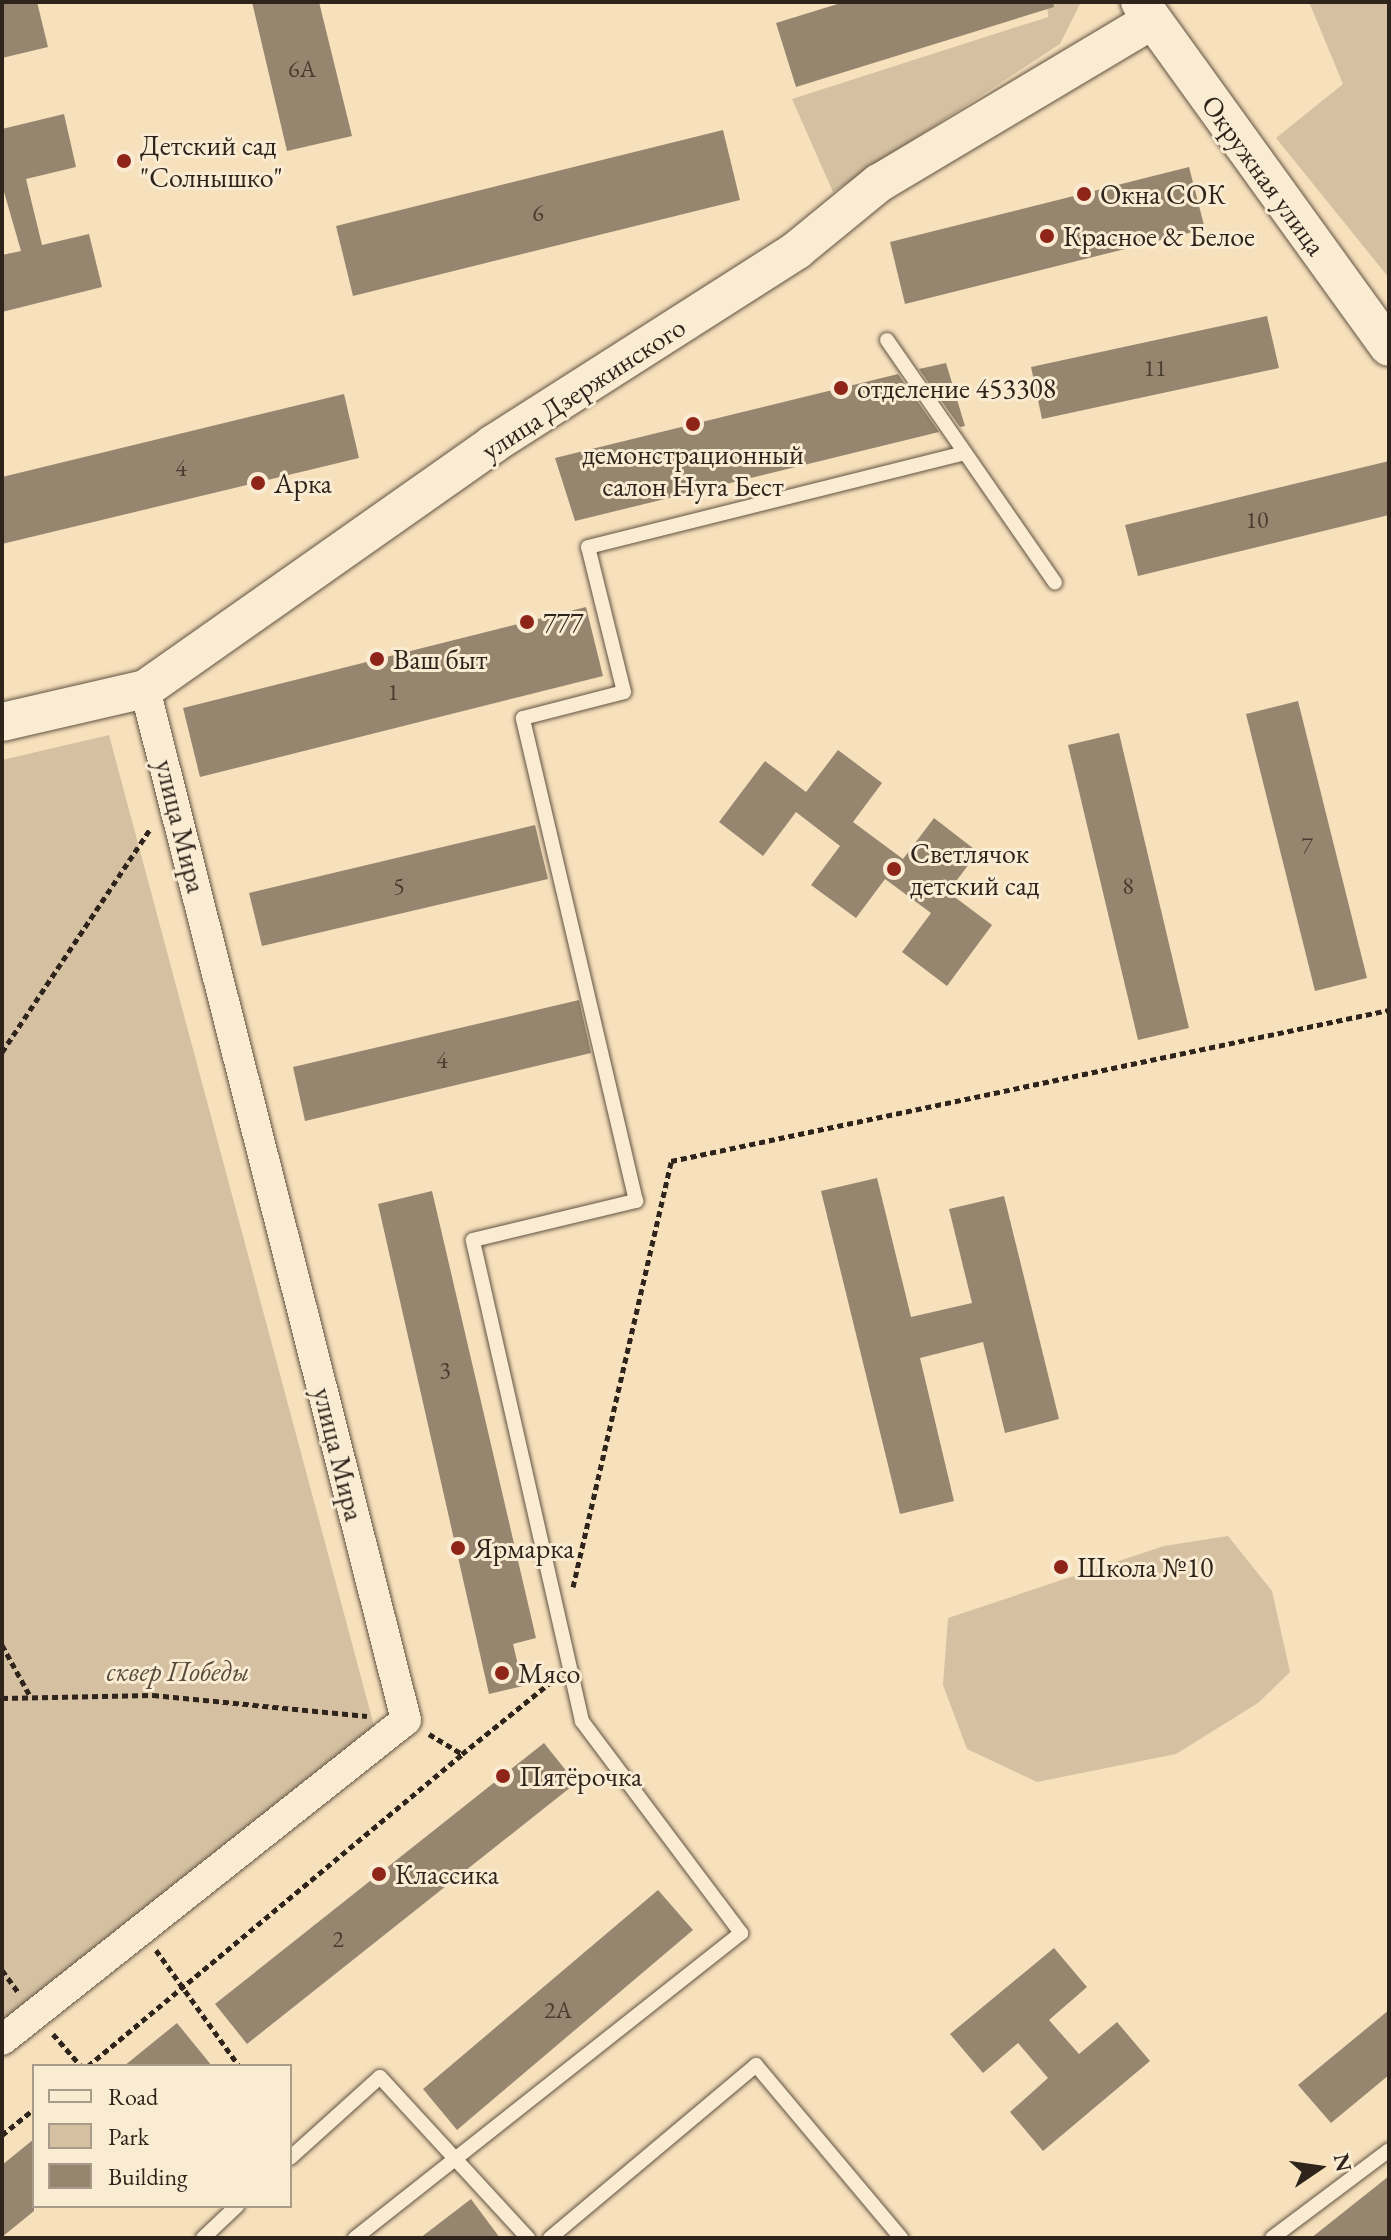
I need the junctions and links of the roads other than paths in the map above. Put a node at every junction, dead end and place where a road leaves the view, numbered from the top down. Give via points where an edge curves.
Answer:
1 (1146, 11) edge
2 (887, 340) dead end
3 (1389, 347) edge
4 (961, 454) junction
5 (1055, 583) dead end
6 (145, 689) junction
7 (2, 722) edge
8 (2, 2040) edge
9 (1389, 2150) edge
10 (292, 2156) edge
11 (455, 2161) junction
12 (235, 2208) edge
13 (203, 2238) edge
14 (355, 2238) edge
15 (528, 2238) edge
16 (550, 2238) edge
17 (901, 2238) edge
18 (1272, 2238) edge

1 - 3 street, Окружная улица
1 - 6 street, улица Дзержинского via 879,183 797,250 493,444
2 - 4 lane
4 - 5 lane
4 - 11 lane via 588,547 624,692 523,718 636,1201 473,1240 582,1721 741,1933
6 - 7 street, улица Дзержинского
6 - 8 street, улица Мира via 406,1720
9 - 18 lane
10 - 11 lane via 380,2077
11 - 14 lane
11 - 15 lane
12 - 13 lane
16 - 17 lane via 756,2065

